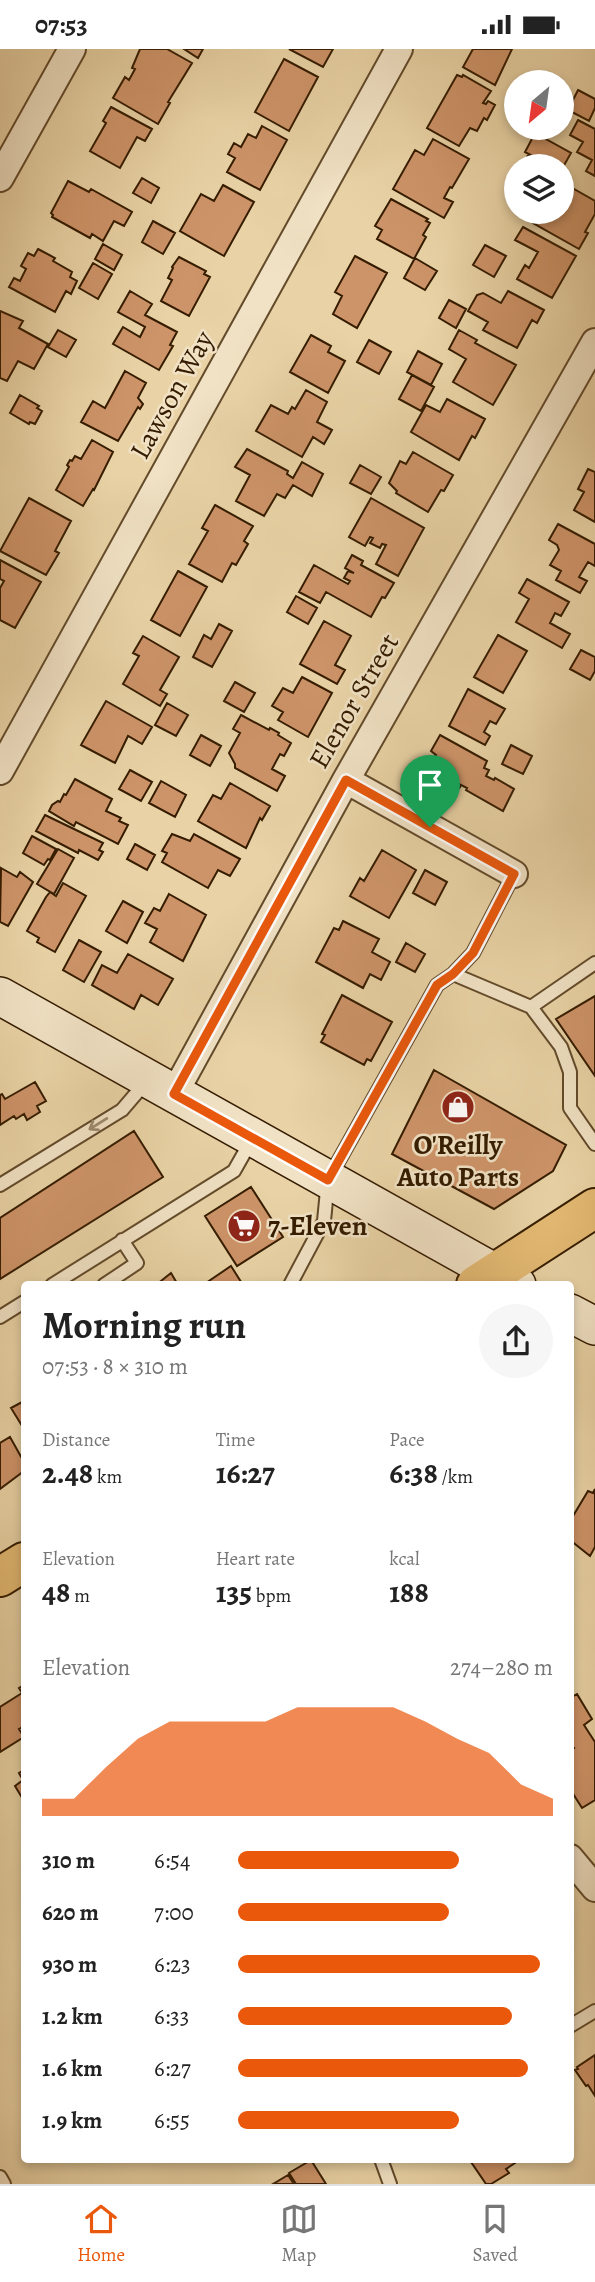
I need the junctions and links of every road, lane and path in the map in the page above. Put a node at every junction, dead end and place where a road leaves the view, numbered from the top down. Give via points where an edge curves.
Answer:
1 (72, 49) edge
2 (399, 49) edge
3 (0, 179) edge
4 (595, 342) edge
5 (0, 771) edge
6 (346, 780) junction
7 (514, 874) joint
8 (595, 963) edge
9 (453, 974) junction
10 (0, 996) edge
11 (531, 1007) junction
12 (162, 1087) junction
13 (253, 1138) junction
14 (595, 1144) edge
15 (328, 1180) junction
16 (0, 1185) edge
17 (595, 1208) edge
18 (122, 1240) junction
19 (58, 1281) edge
20 (110, 1281) edge
21 (292, 1281) edge
22 (496, 1281) edge
23 (21, 1304) edge
24 (574, 1315) edge
25 (0, 1317) edge
26 (595, 1326) edge
27 (21, 1564) edge
28 (0, 1577) edge
29 (574, 1863) edge
30 (595, 1888) edge
31 (595, 2011) edge
32 (574, 2024) edge
33 (383, 2163) edge
34 (0, 2177) edge
35 (4, 2184) edge
36 (390, 2184) edge

1 - 3 street
2 - 5 street, Lawson Way
4 - 6 street, Elenor Street
6 - 7 street
6 - 12 street, Elenor Street
7 - 9 lane via 473,953
8 - 11 lane
9 - 11 lane
9 - 15 lane via 437,985
10 - 12 main road
11 - 14 lane via 561,1047 570,1072 570,1108
12 - 13 main road
12 -> 16 lane
13 - 15 main road
13 - 18 lane via 233,1171
15 - 21 lane via 324,1221
15 - 22 main road
17 - 22 main road
18 - 19 lane
18 - 20 lane via 137,1263
23 - 25 lane
24 - 26 main road
27 - 28 main road
29 - 30 street
31 - 32 lane
33 - 36 lane
34 - 35 lane

